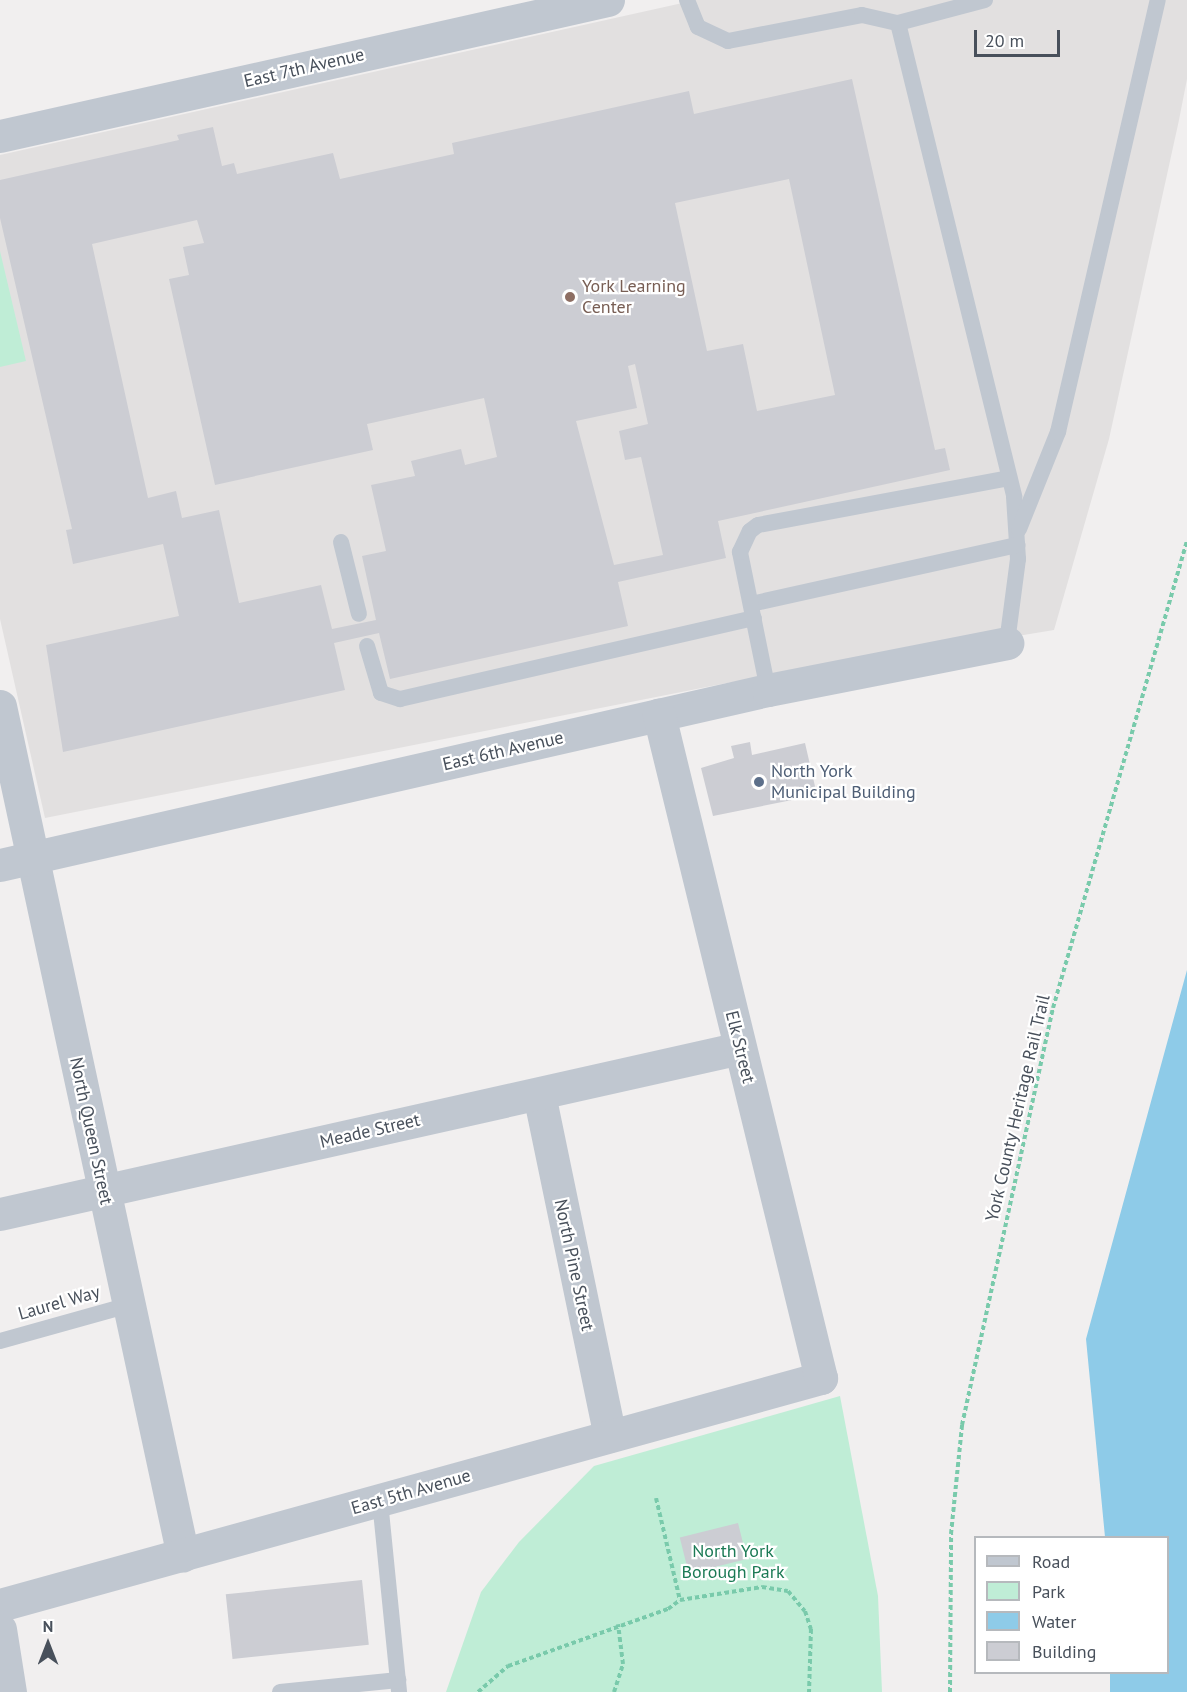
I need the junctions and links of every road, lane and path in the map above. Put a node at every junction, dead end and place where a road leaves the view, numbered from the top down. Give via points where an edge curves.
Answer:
1 (608, 0) edge
2 (687, 0) edge
3 (985, 0) edge
4 (1158, 0) edge
5 (898, 24) junction
6 (0, 136) edge
7 (1010, 478) junction
8 (1019, 537) junction
9 (341, 542) dead end
10 (1187, 542) edge
11 (752, 611) junction
12 (359, 614) dead end
13 (1006, 643) joint
14 (367, 646) dead end
15 (768, 690) junction
16 (0, 706) edge
17 (658, 715) junction
18 (32, 858) junction
19 (0, 865) edge
20 (740, 1048) junction
21 (539, 1094) junction
22 (104, 1191) junction
23 (0, 1214) edge
24 (129, 1305) junction
25 (0, 1341) edge
26 (821, 1378) joint
27 (610, 1436) junction
28 (656, 1498) dead end
29 (381, 1501) junction
30 (183, 1556) junction
31 (680, 1600) junction
32 (0, 1605) edge
33 (618, 1624) junction
34 (0, 1629) edge
35 (398, 1686) edge
36 (10, 1692) edge
37 (280, 1692) edge
38 (478, 1692) edge
39 (614, 1692) edge
40 (809, 1692) edge
41 (950, 1692) edge

1 - 6 street, East 7th Avenue
2 - 5 lane via 698,27 728,41 862,15
3 - 5 lane
4 - 8 lane via 1058,432
5 - 7 lane
7 - 8 lane
7 - 11 lane via 758,525 740,552
8 - 11 lane
8 - 13 lane
9 - 12 lane
10 - 41 path, York County Heritage Rail Trail via 1053,1008 969,1390 951,1534
11 - 14 lane via 400,699 381,693
11 - 15 lane
13 - 15 street, East 6th Avenue
15 - 17 street, East 6th Avenue
16 - 18 street, North Queen Street
17 - 18 street, East 6th Avenue
17 - 20 street, Elk Street
18 - 19 street, East 6th Avenue
18 - 22 street, North Queen Street
20 - 21 street, Meade Street
20 - 26 street, Elk Street
21 - 22 street, Meade Street
21 - 27 street, North Pine Street
22 - 23 street, Meade Street
22 - 24 street, North Queen Street
24 - 25 lane, Laurel Way
24 - 30 street, North Queen Street
26 - 27 street, East 5th Avenue
27 - 29 street, East 5th Avenue
28 - 31 path
29 - 30 street, East 5th Avenue
29 - 35 lane
30 - 32 street, East 5th Avenue
31 - 33 path via 668,1609
31 - 40 path via 737,1588 788,1591 805,1611 811,1629
33 - 38 path via 508,1666
33 - 39 path via 623,1664
34 - 36 street
35 - 37 lane

